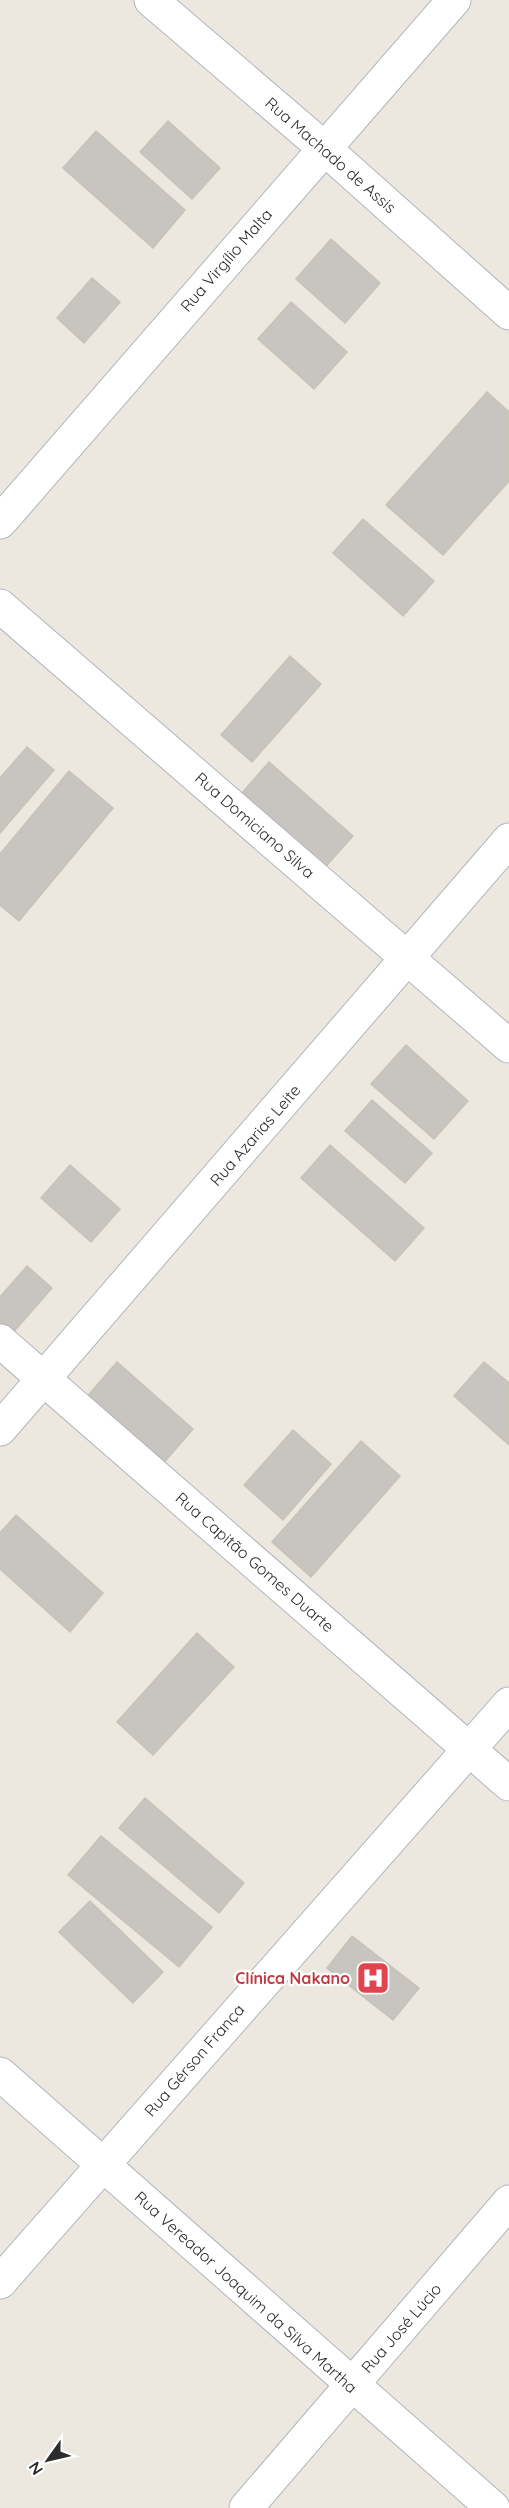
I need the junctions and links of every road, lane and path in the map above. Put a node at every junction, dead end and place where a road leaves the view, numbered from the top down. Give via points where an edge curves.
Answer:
1 (151, 0) edge
2 (454, 0) edge
3 (324, 148) junction
4 (509, 313) edge
5 (0, 522) edge
6 (0, 606) edge
7 (509, 840) edge
8 (409, 958) junction
9 (509, 1047) edge
10 (0, 1341) edge
11 (44, 1380) junction
12 (0, 1429) edge
13 (509, 1704) edge
14 (469, 1748) junction
15 (509, 1784) edge
16 (0, 2074) edge
17 (103, 2164) junction
18 (509, 2202) edge
19 (0, 2282) edge
20 (351, 2385) junction
21 (246, 2508) edge
22 (493, 2508) edge

1 - 3 street, Rua Machado de Assis
2 - 3 street, Rua Virgílio Malta
3 - 4 street, Rua Machado de Assis
3 - 5 street, Rua Virgílio Malta
6 - 8 street, Rua Domiciano Silva
7 - 8 street, Rua Azarias Leite
8 - 9 street, Rua Domiciano Silva
8 - 11 street, Rua Azarias Leite
10 - 11 street, Rua Capitão Gomes Duarte
11 - 12 street, Rua Azarias Leite
11 - 14 street, Rua Capitão Gomes Duarte
13 - 14 street, Rua Gérson França
14 - 15 street, Rua Capitão Gomes Duarte
14 - 17 street, Rua Gérson França
16 - 17 street, Rua Vereador Joaquim da Silva Martha
17 - 19 street, Rua Gérson França
17 - 20 street, Rua Vereador Joaquim da Silva Martha
18 - 20 street, Rua José Lúcio
20 - 21 street, Rua José Lúcio
20 - 22 street, Rua Vereador Joaquim da Silva Martha

